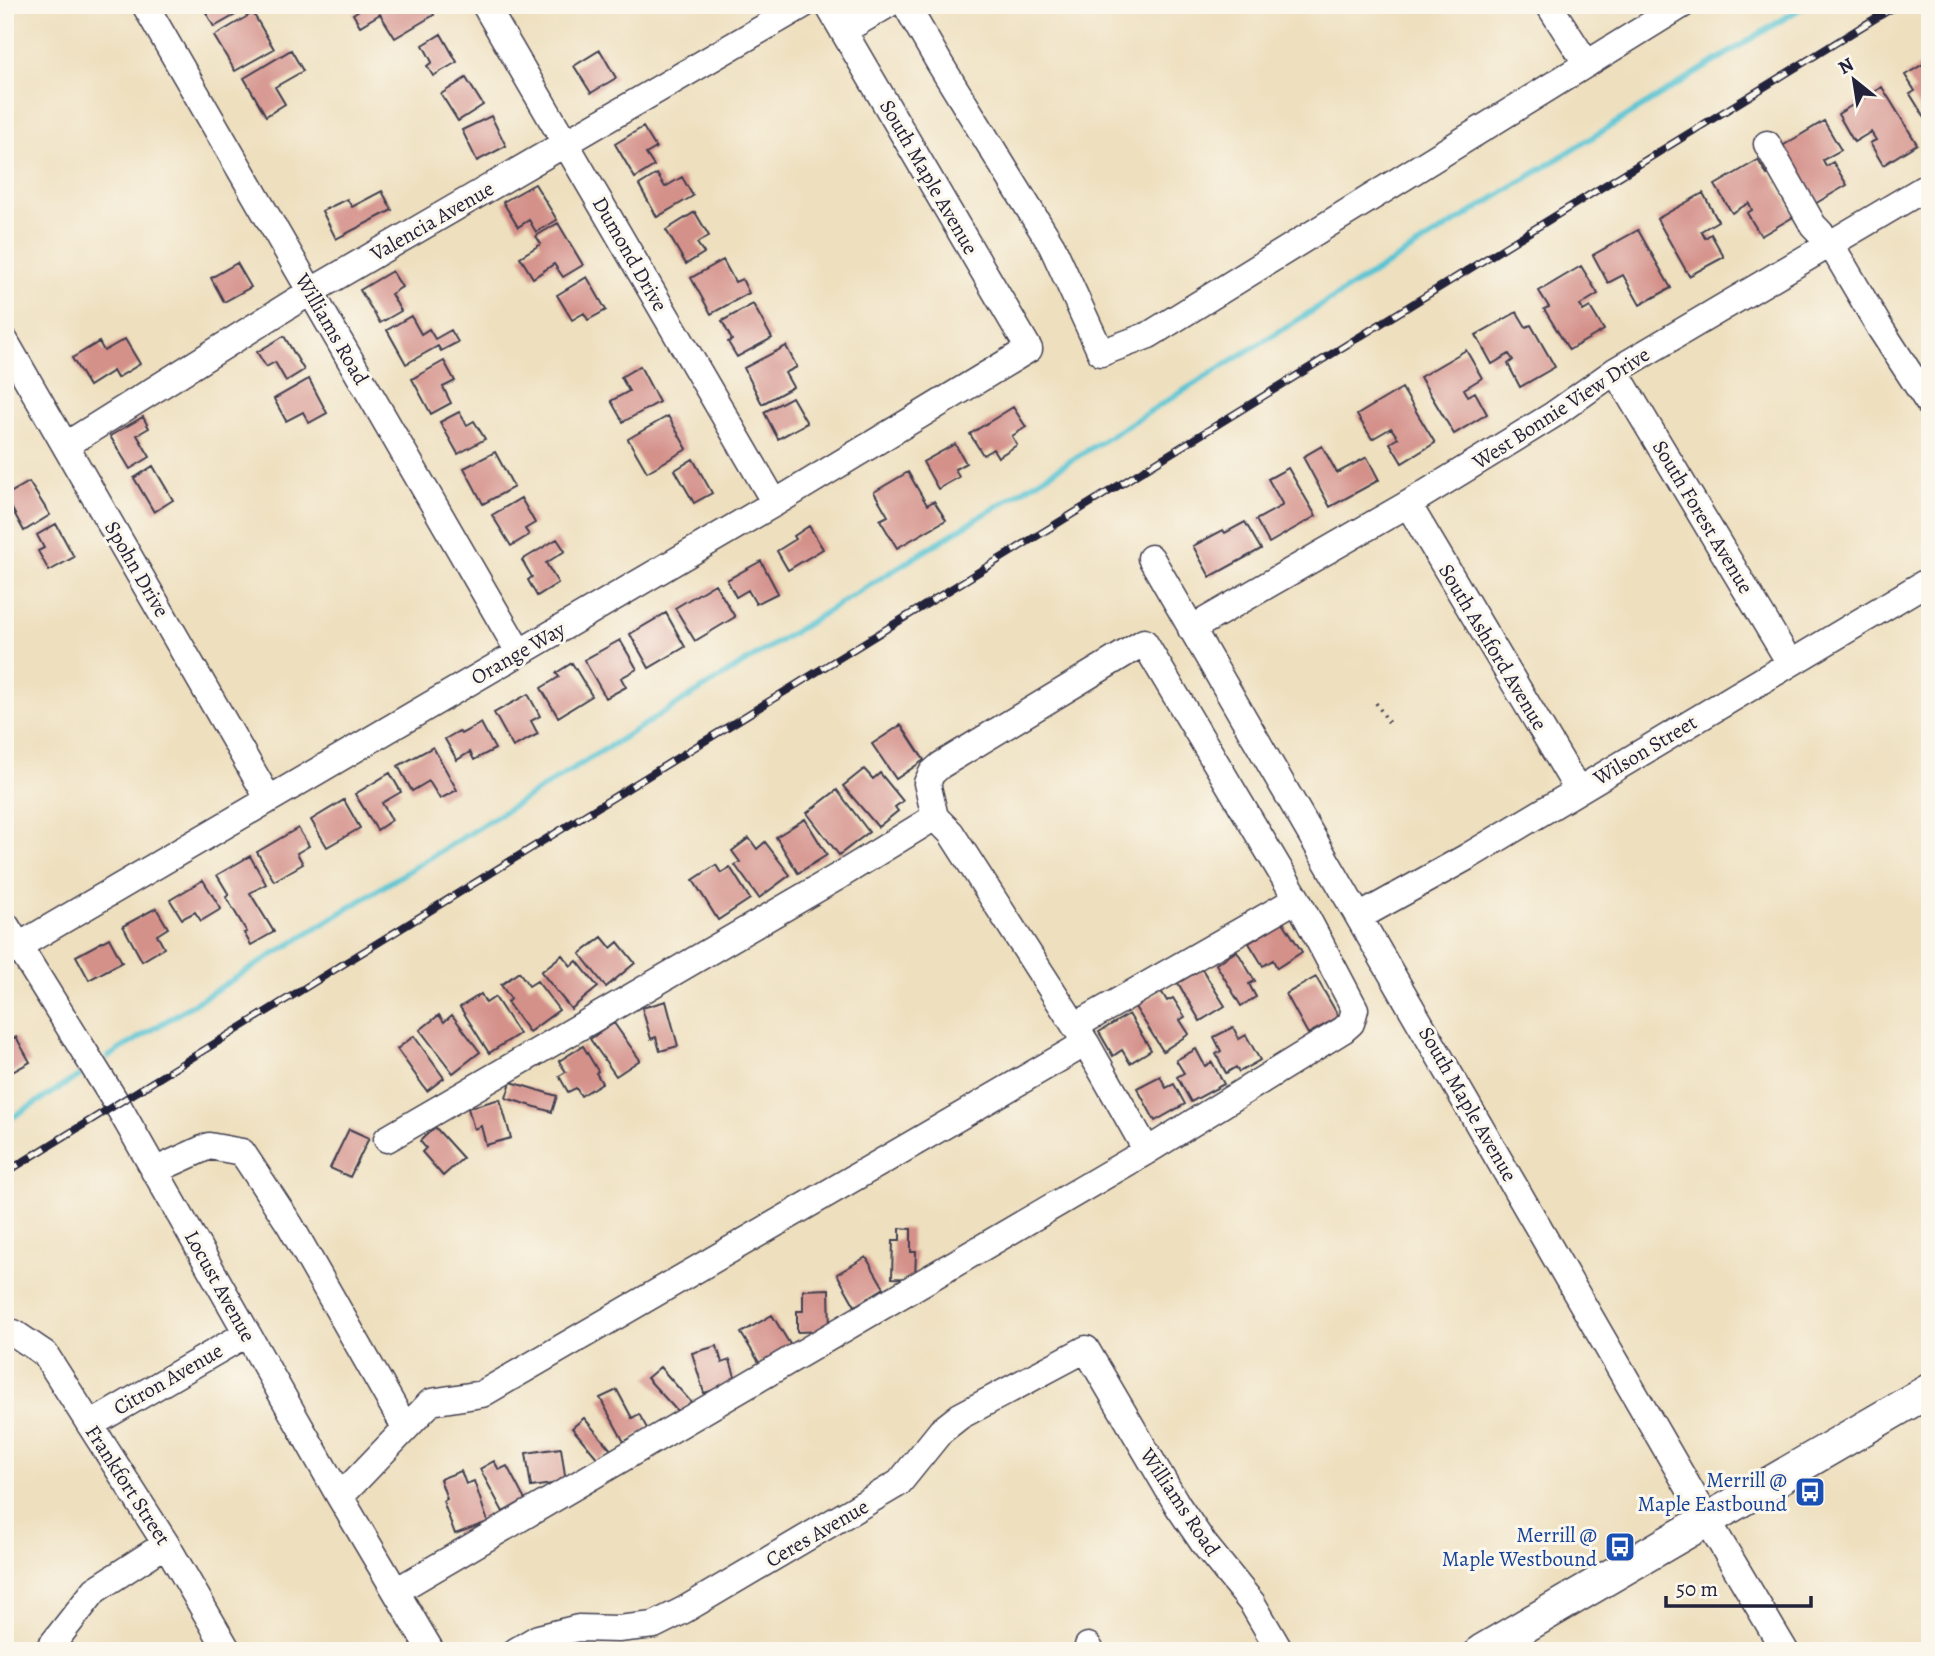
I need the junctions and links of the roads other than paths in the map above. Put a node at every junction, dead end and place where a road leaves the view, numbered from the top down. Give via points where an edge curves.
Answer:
1 (145, 5) edge
2 (485, 5) edge
3 (803, 5) edge
4 (828, 5) edge
5 (887, 5) edge
6 (906, 5) edge
7 (1549, 5) edge
8 (1682, 5) edge
9 (844, 31) junction
10 (1587, 64) junction
11 (566, 144) junction
12 (1767, 144) dead end
13 (1930, 185) edge
14 (1830, 243) junction
15 (310, 292) junction
16 (5, 341) edge
17 (1029, 349) joint
18 (1615, 371) junction
19 (1930, 405) edge
20 (66, 445) junction
21 (775, 503) junction
22 (1408, 504) junction
23 (1151, 558) dead end
24 (1930, 580) edge
25 (1191, 629) junction
26 (519, 652) junction
27 (1790, 663) junction
28 (1578, 790) junction
29 (268, 799) junction
30 (934, 817) junction
31 (1297, 899) junction
32 (1359, 918) junction
33 (10, 941) edge
34 (1080, 1035) junction
35 (387, 1139) dead end
36 (1147, 1151) junction
37 (154, 1171) junction
38 (14, 1333) dead end
39 (246, 1334) junction
40 (1086, 1349) joint
41 (1930, 1390) edge
42 (90, 1425) junction
43 (405, 1427) junction
44 (340, 1497) junction
45 (1707, 1521) junction
46 (166, 1544) junction
47 (396, 1591) junction
48 (1777, 1648) edge
49 (47, 1651) edge
50 (228, 1651) edge
51 (432, 1651) edge
52 (516, 1651) edge
53 (1280, 1651) edge
54 (1482, 1651) edge

1 - 15 street, Williams Road
2 - 11 street, Dumond Drive
3 - 11 street, Valencia Avenue
4 - 9 street, South Maple Avenue
5 - 9 street
6 - 10 street via 1052,246 1101,353 1149,335
7 - 10 street
8 - 10 street
9 - 17 street, South Maple Avenue
11 - 15 street, Valencia Avenue
11 - 21 street, Dumond Drive
12 - 14 street via 1813,225
13 - 14 street, West Bonnie View Drive
14 - 18 street, West Bonnie View Drive
14 - 19 street
15 - 20 street, Valencia Avenue
15 - 26 street, Williams Road
16 - 20 street, Spohn Drive
17 - 21 street, Orange Way
18 - 22 street, West Bonnie View Drive via 1553,415
18 - 27 street, South Forest Avenue
20 - 29 street, Spohn Drive
21 - 26 street, Orange Way
22 - 25 street, West Bonnie View Drive
22 - 28 street, South Ashford Avenue
23 - 25 street, South Maple Avenue
24 - 27 street, Wilson Street
25 - 32 street, South Maple Avenue
26 - 29 street, Orange Way
27 - 28 street, Wilson Street
28 - 32 street, Wilson Street
29 - 33 street, Orange Way
30 - 31 street via 927,783 941,765 1144,642
30 - 34 street via 951,833
30 - 35 street
31 - 34 street
31 - 36 street via 1355,1009 1351,1023
32 - 45 street, South Maple Avenue
33 - 37 street, Locust Avenue via 117,1104
34 - 36 street
34 - 43 street via 482,1394 431,1402
36 - 47 street
37 - 39 street, Locust Avenue
37 - 43 street via 209,1146 242,1152 290,1225
38 - 42 street, Frankfort Street via 45,1354
39 - 42 street, Citron Avenue
39 - 44 street, Locust Avenue
40 - 52 street, Ceres Avenue via 960,1416 941,1431 899,1483 684,1610 654,1625 578,1628 538,1638
40 - 53 street, Williams Road via 1178,1506 1252,1603
41 - 45 main road
42 - 46 street, Frankfort Street
43 - 44 street
44 - 47 street, Locust Avenue
45 - 48 street, South Maple Avenue
45 - 54 main road
46 - 49 street via 94,1590
46 - 50 street, Frankfort Street
47 - 51 street, Locust Avenue

